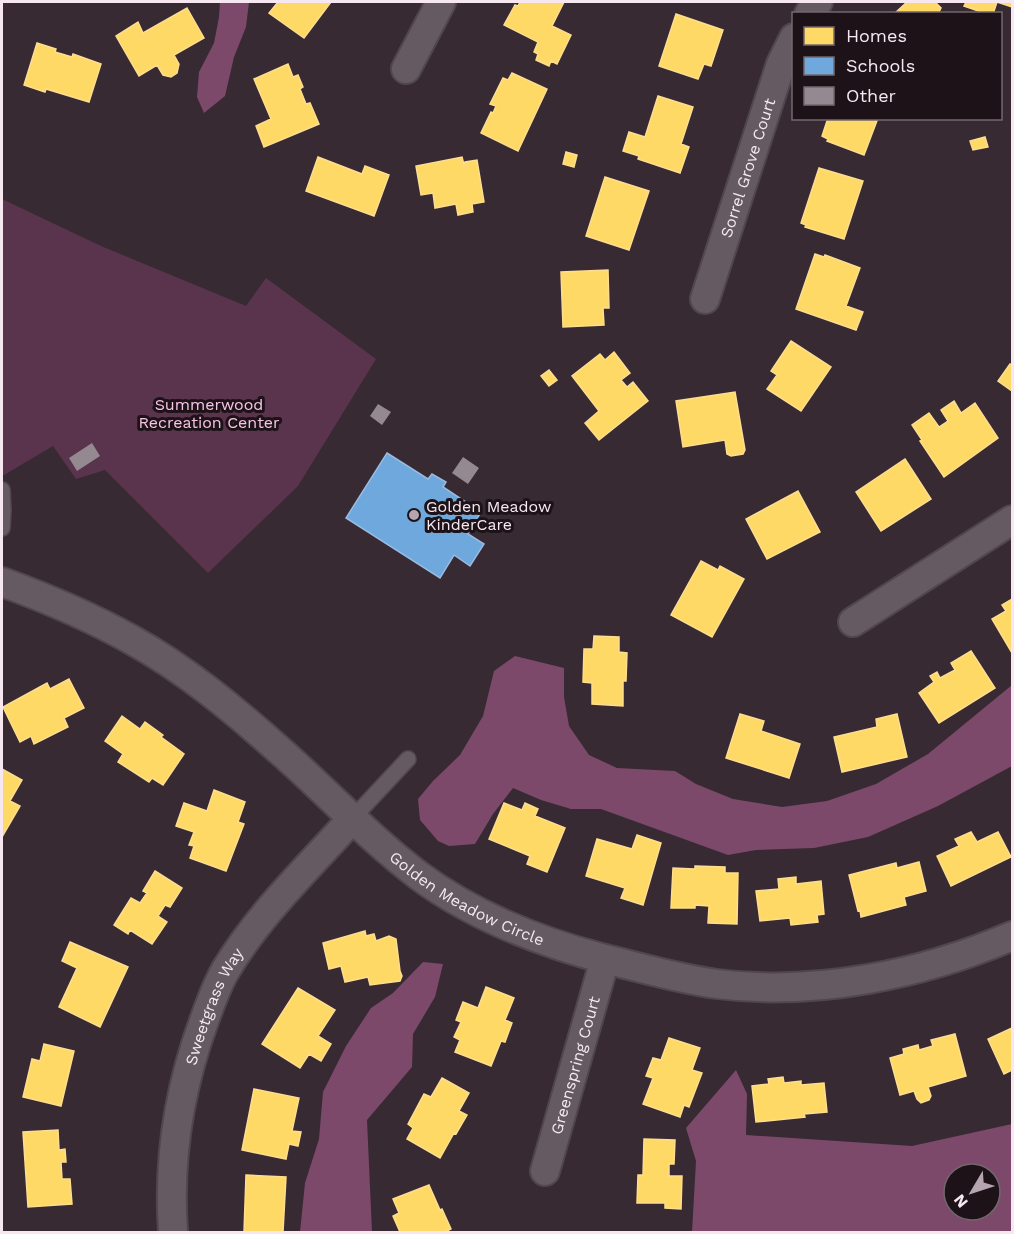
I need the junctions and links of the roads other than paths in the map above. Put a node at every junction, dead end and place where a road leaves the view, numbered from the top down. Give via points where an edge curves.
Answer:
1 (441, 2) edge
2 (792, 42) edge
3 (406, 69) dead end
4 (705, 299) dead end
5 (2, 490) edge
6 (1012, 520) edge
7 (2, 528) edge
8 (2, 582) edge
9 (853, 622) dead end
10 (408, 759) dead end
11 (351, 820) junction
12 (1012, 936) edge
13 (605, 959) junction
14 (545, 1171) dead end
15 (173, 1233) edge

1 - 3 street
2 - 4 street, Sorrel Grove Court via 781,64
5 - 7 lane
6 - 9 street
8 - 11 street, Golden Meadow Circle via 63,606 165,660 271,743
10 - 11 lane
11 - 13 street, Golden Meadow Circle via 422,878 472,908 525,934
11 - 15 street, Sweetgrass Way via 264,916 216,988 190,1058 177,1119 171,1199
12 - 13 street, Golden Meadow Circle via 916,970 806,986 718,984
13 - 14 street, Greenspring Court

